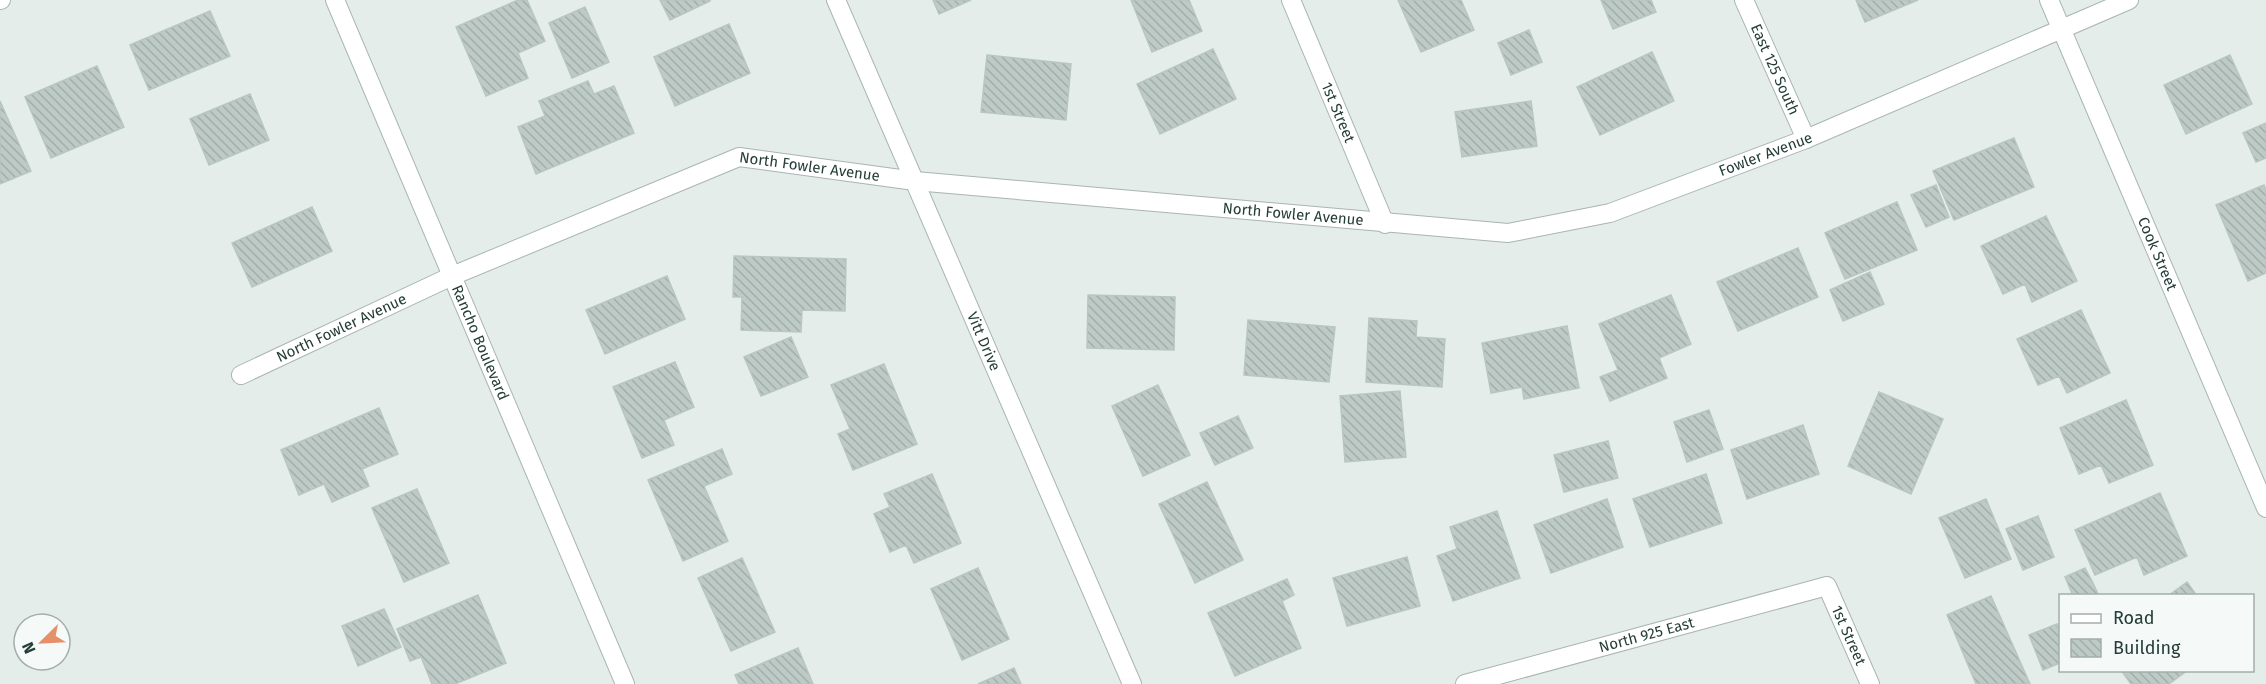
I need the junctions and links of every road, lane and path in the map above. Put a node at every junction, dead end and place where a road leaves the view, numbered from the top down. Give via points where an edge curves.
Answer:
1 (335, 0) edge
2 (836, 0) edge
3 (1291, 0) edge
4 (1744, 0) edge
5 (2049, 0) edge
6 (2129, 0) edge
7 (2062, 28) junction
8 (1806, 139) junction
9 (915, 182) junction
10 (1385, 224) junction
11 (452, 276) junction
12 (241, 375) dead end
13 (2266, 508) edge
14 (1827, 586) joint
15 (626, 684) edge
16 (1132, 684) edge
17 (1465, 684) edge
18 (1870, 684) edge

1 - 11 street, Rancho Boulevard
2 - 9 street, Vitt Drive
3 - 10 street, 1st Street
4 - 8 street, East 125 South
5 - 7 street, Cook Street
6 - 7 street, Fowler Avenue
7 - 8 street, Fowler Avenue
7 - 13 street, Cook Street
8 - 10 street, Fowler Avenue via 1610,213 1508,233
9 - 10 street, North Fowler Avenue
9 - 11 street, North Fowler Avenue via 740,157
9 - 16 street, Vitt Drive
11 - 12 street, North Fowler Avenue
11 - 15 street, Rancho Boulevard
14 - 17 street, North 925 East
14 - 18 street, 1st Street

